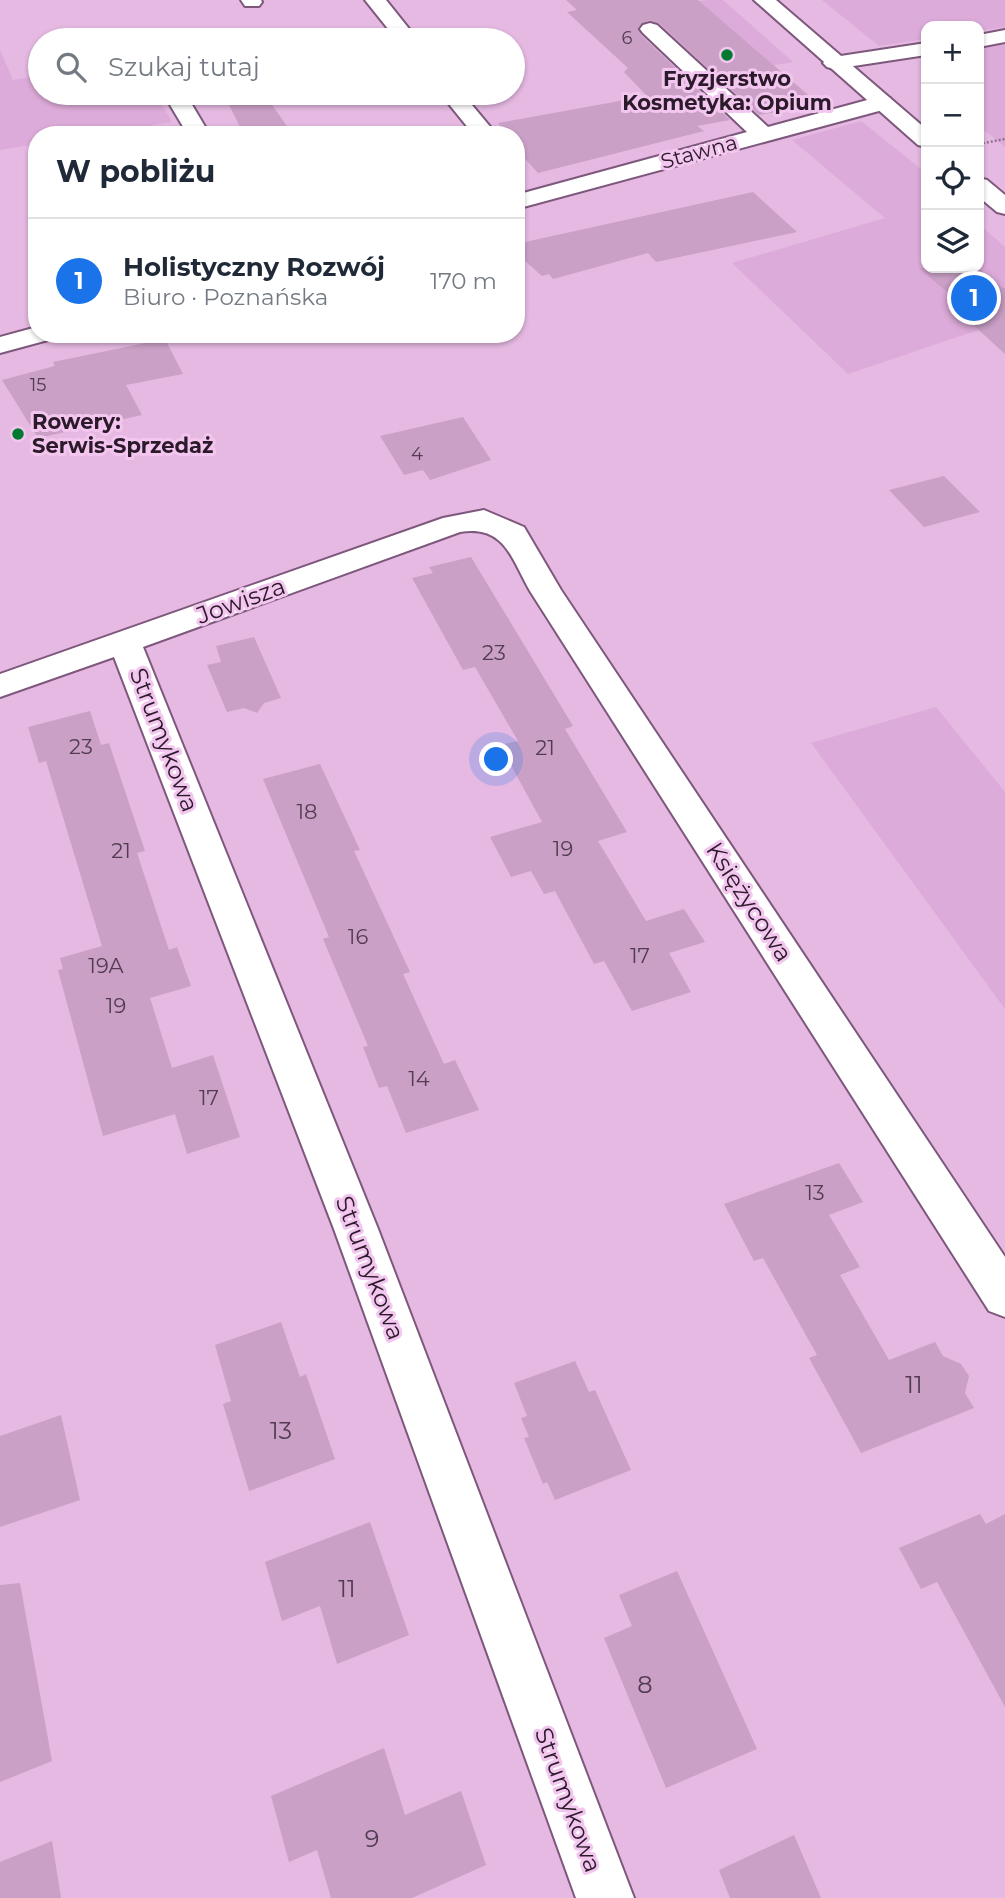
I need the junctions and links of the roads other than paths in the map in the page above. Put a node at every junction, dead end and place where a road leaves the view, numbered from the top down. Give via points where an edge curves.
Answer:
1 (375, 0) edge
2 (764, 0) edge
3 (398, 28) edge
4 (650, 29) dead end
5 (1005, 36) edge
6 (984, 40) edge
7 (921, 50) edge
8 (834, 63) junction
9 (882, 103) junction
10 (181, 105) edge
11 (461, 105) edge
12 (194, 126) edge
13 (478, 126) edge
14 (763, 135) junction
15 (921, 136) edge
16 (984, 189) edge
17 (525, 192) edge
18 (1005, 207) edge
19 (28, 337) edge
20 (0, 345) edge
21 (484, 519) joint
22 (125, 642) junction
23 (0, 686) edge
24 (1005, 1296) edge
25 (605, 1898) edge

1 - 3 street
2 - 8 street
4 - 14 street
5 - 6 street
7 - 8 street
8 - 9 street
9 - 14 street, Stawna
9 - 15 street
10 - 12 street
11 - 13 street
14 - 17 street, Stawna
16 - 18 street
19 - 20 street
21 - 22 street, Jowisza via 454,524
21 - 24 street, Księżycowa via 513,534
22 - 23 street, Jowisza
22 - 25 street, Strumykowa via 356,1229

